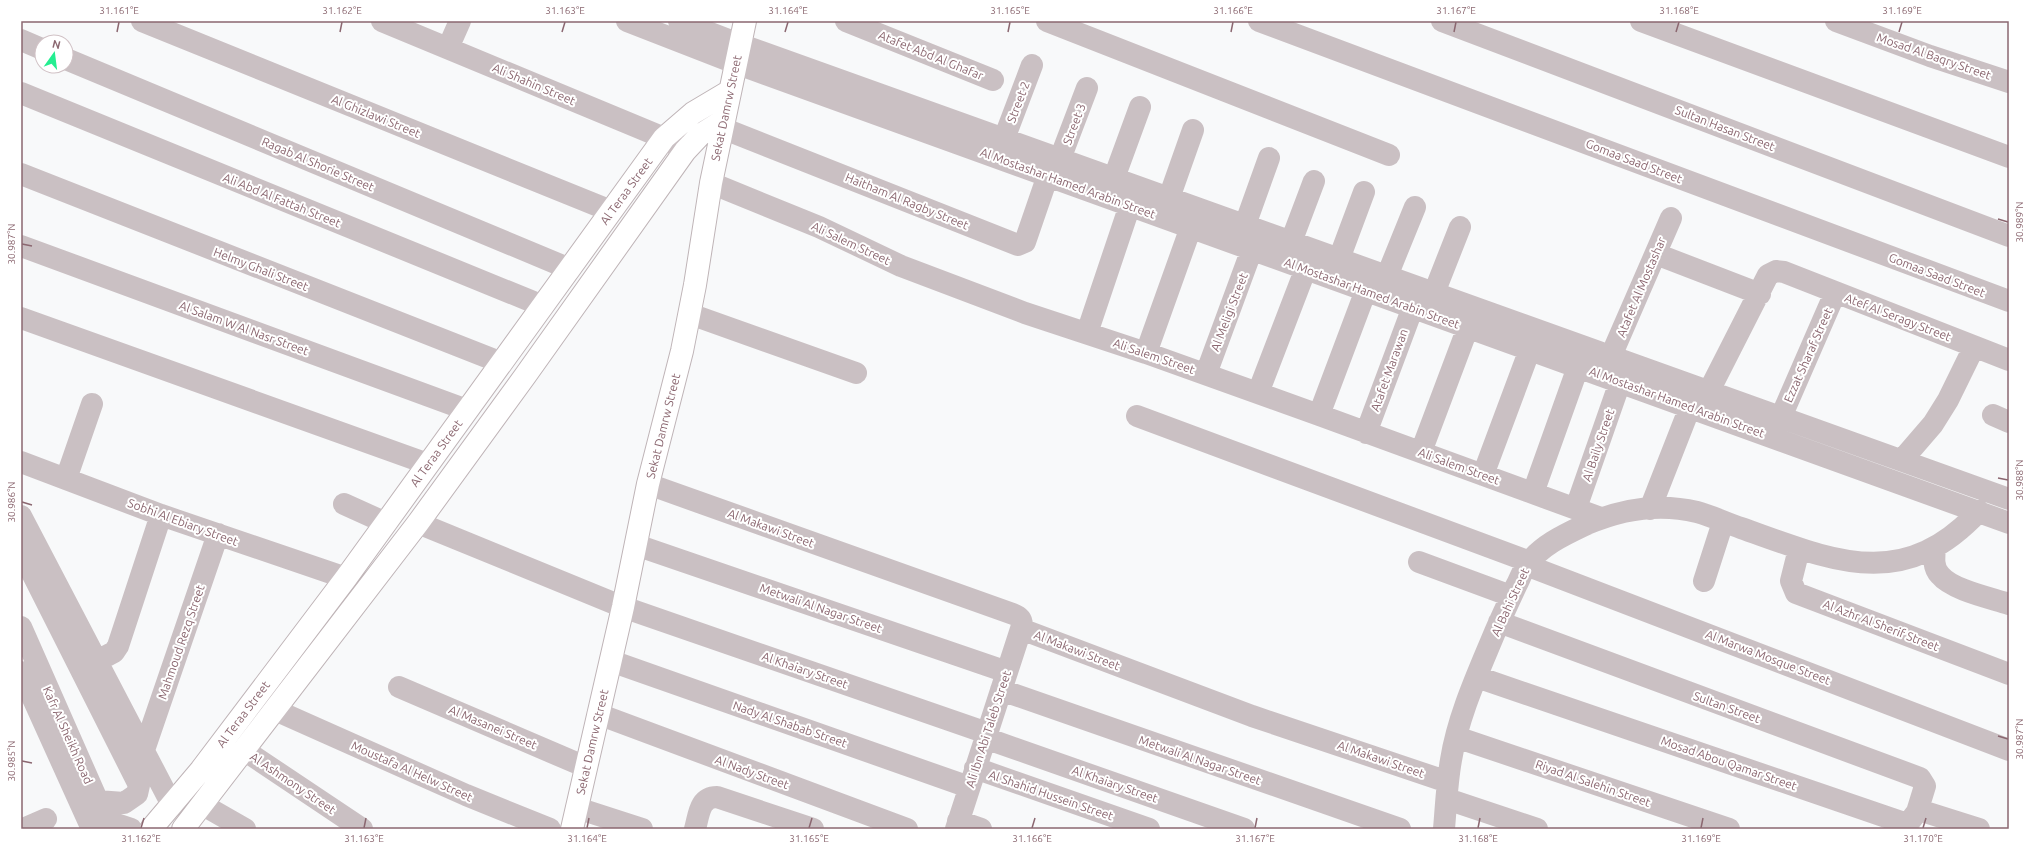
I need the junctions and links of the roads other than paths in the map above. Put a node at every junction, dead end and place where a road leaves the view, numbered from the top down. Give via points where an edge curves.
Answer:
1 (142, 21) edge
2 (382, 21) edge
3 (460, 21) edge
4 (627, 21) edge
5 (679, 21) edge
6 (745, 21) edge
7 (846, 21) edge
8 (1048, 21) edge
9 (1259, 21) edge
10 (1442, 21) edge
11 (1641, 21) edge
12 (1836, 21) edge
13 (21, 40) edge
14 (34, 46) edge
15 (448, 48) junction
16 (737, 54) junction
17 (74, 62) edge
18 (1032, 65) dead end
19 (993, 80) dead end
20 (2009, 82) edge
21 (1087, 88) dead end
22 (730, 91) junction
23 (21, 93) edge
24 (1140, 107) dead end
25 (723, 124) junction
26 (1193, 130) dead end
27 (664, 138) junction
28 (1004, 139) junction
29 (684, 151) junction
30 (1389, 155) dead end
31 (2009, 157) edge
32 (1269, 158) dead end
33 (1054, 167) junction
34 (21, 174) edge
35 (1114, 178) junction
36 (1314, 181) dead end
37 (711, 183) junction
38 (1364, 192) dead end
39 (1169, 198) junction
40 (1130, 205) junction
41 (1415, 207) dead end
42 (611, 211) junction
43 (1671, 218) dead end
44 (1245, 225) junction
45 (1191, 227) junction
46 (1460, 227) dead end
47 (2009, 236) edge
48 (1291, 242) junction
49 (21, 246) edge
50 (1252, 249) junction
51 (1656, 254) junction
52 (1338, 259) junction
53 (1306, 268) junction
54 (570, 269) junction
55 (1387, 276) junction
56 (1366, 290) junction
57 (1434, 293) junction
58 (1835, 293) junction
59 (1760, 294) junction
60 (2009, 302) edge
61 (543, 306) junction
62 (1413, 307) junction
63 (690, 314) junction
64 (21, 318) edge
65 (1468, 327) junction
66 (1088, 333) junction
67 (1974, 346) junction
68 (1530, 349) junction
69 (1146, 353) junction
70 (1611, 356) junction
71 (2009, 360) edge
72 (502, 363) junction
73 (1578, 367) junction
74 (856, 373) dead end
75 (1206, 374) junction
76 (1620, 382) junction
77 (1709, 392) junction
78 (1258, 393) junction
79 (92, 404) dead end
80 (1690, 407) junction
81 (467, 410) junction
82 (1319, 415) junction
83 (1137, 416) dead end
84 (1781, 417) junction
85 (1366, 433) junction
86 (1420, 452) junction
87 (1902, 460) junction
88 (21, 462) edge
89 (428, 464) junction
90 (1484, 474) junction
91 (66, 479) junction
92 (648, 484) junction
93 (1533, 493) junction
94 (2009, 498) edge
95 (344, 504) dead end
96 (1576, 508) junction
97 (1650, 508) junction
98 (1979, 512) junction
99 (161, 515) junction
100 (21, 516) edge
101 (1601, 518) junction
102 (1723, 522) junction
103 (386, 523) junction
104 (418, 523) junction
105 (2009, 523) edge
106 (218, 534) junction
107 (636, 544) junction
108 (1799, 548) junction
109 (1935, 548) junction
110 (21, 551) edge
111 (1419, 562) dead end
112 (1528, 563) junction
113 (346, 578) junction
114 (1704, 581) dead end
115 (1512, 596) junction
116 (2009, 604) edge
117 (623, 607) junction
118 (1499, 622) junction
119 (21, 627) edge
120 (1021, 629) junction
121 (97, 661) junction
122 (611, 661) junction
123 (281, 663) junction
124 (21, 672) edge
125 (2009, 674) edge
126 (301, 676) junction
127 (1477, 677) junction
128 (1004, 681) junction
129 (399, 687) dead end
130 (275, 710) junction
131 (598, 714) junction
132 (986, 736) junction
133 (1456, 737) junction
134 (144, 750) junction
135 (244, 750) junction
136 (2009, 750) edge
137 (586, 767) junction
138 (972, 777) junction
139 (1447, 790) junction
140 (97, 801) junction
141 (172, 805) junction
142 (203, 805) junction
143 (577, 808) junction
144 (1917, 812) junction
145 (46, 819) dead end
146 (957, 825) edge
147 (23, 829) edge
148 (92, 829) edge
149 (130, 829) edge
150 (149, 829) edge
151 (183, 829) edge
152 (245, 829) edge
153 (362, 829) edge
154 (550, 829) edge
155 (572, 829) edge
156 (642, 829) edge
157 (695, 829) edge
158 (813, 829) edge
159 (907, 829) edge
160 (981, 829) edge
161 (1149, 829) edge
162 (1244, 829) edge
163 (1400, 829) edge
164 (1444, 829) edge
165 (1538, 829) edge
166 (1729, 829) edge
167 (1979, 829) edge

1 - 42 street, Al Ghizlawi Street
2 - 15 street, Ali Shahin Street
3 - 15 street
4 - 16 street
5 - 16 street
6 - 16 main road, Sekat Damrw Street
7 - 19 street, Atafet Abd Al Ghafar
8 - 30 street
9 - 60 street, Gomaa Saad Street
10 - 47 street, Sultan Hasan Street
11 - 31 street
12 - 20 street, Mosad Al Baqry Street
13 - 14 street
15 - 27 street, Ali Shahin Street
16 - 22 main road, Sekat Damrw Street
16 - 28 street, Al Mostashar Hamed Arabin Street
16 - 33 street, Al Mostashar Hamed Arabin Street
17 - 54 street, Ragab Al Shorie Street
18 - 28 street, Street 2
21 - 33 street, Street 3
22 - 25 main road, Sekat Damrw Street
22 - 27 main road, Al Teraa Street via 693,113
23 - 61 street, Ali Abd Al Fattah Street
24 - 35 street
25 - 29 main road, Al Teraa Street via 700,135
25 - 33 street, Haitham Al Ragby Street via 1018,245 1025,242
25 - 37 main road, Sekat Damrw Street
26 - 39 street
27 - 29 street, Ali Shahin Street
27 - 42 main road, Al Teraa Street
28 - 33 street, Al Mostashar Hamed Arabin Street
29 - 104 main road, Al Teraa Street via 530,370
32 - 44 street
33 - 35 street, Al Mostashar Hamed Arabin Street
33 - 40 street, Al Mostashar Hamed Arabin Street
34 - 72 street, Helmy Ghali Street
35 - 39 street, Al Mostashar Hamed Arabin Street
36 - 48 street
37 - 63 main road, Sekat Damrw Street
37 - 66 street, Ali Salem Street via 819,227 901,266 1025,313
38 - 52 street
39 - 44 street, Al Mostashar Hamed Arabin Street
40 - 45 street, Al Mostashar Hamed Arabin Street
40 - 66 street
41 - 55 street
42 - 54 main road, Al Teraa Street
43 - 51 street, Atafet Al Mostashar
44 - 48 street, Al Mostashar Hamed Arabin Street
45 - 50 street, Al Mostashar Hamed Arabin Street
45 - 69 street
46 - 57 street
48 - 52 street, Al Mostashar Hamed Arabin Street
49 - 81 street, Al Salam W Al Nasr Street
50 - 53 street, Al Mostashar Hamed Arabin Street
50 - 75 street, Al Meligi Street
51 - 59 street
51 - 70 street, Atafet Al Mostashar
52 - 55 street, Al Mostashar Hamed Arabin Street
53 - 56 street, Al Mostashar Hamed Arabin Street
53 - 78 street
54 - 61 main road, Al Teraa Street
55 - 57 street, Al Mostashar Hamed Arabin Street
56 - 62 street, Al Mostashar Hamed Arabin Street
56 - 82 street
57 - 70 street, Al Mostashar Hamed Arabin Street
58 - 59 street, Atef Al Seragy Street via 1776,271 1768,275
58 - 67 street, Atef Al Seragy Street
58 - 84 street, Ezzat Sharaf Street
59 - 77 street
61 - 72 main road, Al Teraa Street
62 - 65 street, Al Mostashar Hamed Arabin Street
62 - 85 street, Atafet Marawan
63 - 74 street
63 - 92 main road, Sekat Damrw Street
64 - 89 street
65 - 68 street, Al Mostashar Hamed Arabin Street
65 - 86 street
66 - 69 street, Ali Salem Street
67 - 71 street, Atef Al Seragy Street
67 - 87 street via 1937,418
68 - 73 street, Al Mostashar Hamed Arabin Street
68 - 90 street
69 - 75 street, Ali Salem Street
70 - 77 street, Al Mostashar Hamed Arabin Street
72 - 81 main road, Al Teraa Street
73 - 76 street, Al Mostashar Hamed Arabin Street
73 - 93 street
75 - 78 street, Ali Salem Street
76 - 80 street, Al Mostashar Hamed Arabin Street
76 - 96 street, Al Baily Street
77 - 84 street, Al Mostashar Hamed Arabin Street
78 - 82 street, Ali Salem Street
79 - 91 street
80 - 97 street
80 - 98 street, Al Mostashar Hamed Arabin Street
81 - 89 main road, Al Teraa Street
82 - 85 street, Ali Salem Street
83 - 112 street, Al Marwa Mosque Street
84 - 87 street, Al Mostashar Hamed Arabin Street
85 - 86 street, Ali Salem Street
86 - 90 street, Ali Salem Street
87 - 94 street, Al Mostashar Hamed Arabin Street
88 - 91 street, Sobhi Al Ebiary Street
89 - 103 main road, Al Teraa Street
90 - 93 street, Ali Salem Street
91 - 99 street, Sobhi Al Ebiary Street
92 - 107 main road, Sekat Damrw Street
92 - 120 street, Al Makawi Street via 1013,614 1021,619
93 - 96 street, Ali Salem Street
95 - 103 street
96 - 101 street, Ali Salem Street
97 - 101 street, Al Bahi Street
97 - 102 street, Al Bahi Street via 1698,512
98 - 105 street, Al Mostashar Hamed Arabin Street
98 - 109 street, Al Bahi Street via 1951,538
99 - 106 street, Sobhi Al Ebiary Street
99 - 121 street via 118,646 114,652
100 - 121 street
101 - 112 street, Al Bahi Street via 1563,535
102 - 108 street, Al Bahi Street
102 - 114 street
103 - 113 main road, Al Teraa Street
104 - 117 street, Al Khaiary Street
104 - 126 main road, Al Teraa Street
106 - 113 street, Sobhi Al Ebiary Street
106 - 134 street, Mahmoud Rezq Street
107 - 117 main road, Sekat Damrw Street
107 - 128 street, Metwali Al Nagar Street
108 - 109 street, Al Bahi Street via 1866,564 1911,558
108 - 125 street, Al Azhr Al Sherif Street via 1791,581 1796,593
109 - 116 street via 1934,562 1939,575 1950,584
110 - 140 street via 139,785 137,794 124,803
111 - 115 street
112 - 115 street, Al Bahi Street
112 - 136 street, Al Marwa Mosque Street
113 - 123 main road, Al Teraa Street
115 - 118 street, Al Bahi Street
117 - 122 main road, Sekat Damrw Street
117 - 132 street, Al Khaiary Street
118 - 127 street, Al Bahi Street
118 - 144 street, Sultan Street via 1920,778 1925,786
119 - 140 street, Kafr Al Sheikh Road
120 - 128 street, Ali Ibn Abi Taleb Street
120 - 139 street, Al Makawi Street
121 - 134 street
122 - 131 main road, Sekat Damrw Street
122 - 138 street, Nady Al Shabab Street
123 - 126 main road
123 - 141 main road, Al Teraa Street
124 - 148 street, Kafr Al Sheikh Road
126 - 130 main road, Al Teraa Street
127 - 133 street, Al Bahi Street
127 - 144 street, Mosad Abou Qamar Street via 1901,822 1910,821
128 - 132 street, Ali Ibn Abi Taleb Street
128 - 163 street, Metwali Al Nagar Street
129 - 137 street, Al Masanei Street
130 - 135 main road, Al Teraa Street
130 - 154 street, Moustafa Al Helw Street via 466,795
131 - 137 main road, Sekat Damrw Street
131 - 159 street, Al Nady Street
132 - 138 street, Ali Ibn Abi Taleb Street
132 - 162 street, Al Khaiary Street
133 - 139 street, Al Bahi Street
133 - 166 street, Riyad Al Salehin Street
134 - 141 street
135 - 142 main road, Al Teraa Street
135 - 153 street, Al Ashmony Street
137 - 143 main road, Sekat Damrw Street
138 - 146 street, Ali Ibn Abi Taleb Street
138 - 161 street, Al Shahid Hussein Street
139 - 164 street, Al Bahi Street
139 - 165 street, Al Makawi Street
140 - 149 street, Kafr Al Sheikh Road via 113,822
141 - 150 main road, Al Teraa Street
142 - 151 main road, Al Teraa Street
142 - 152 street
143 - 155 main road, Sekat Damrw Street
143 - 156 street
144 - 167 street via 1922,811
145 - 147 street
146 - 160 street
157 - 158 street via 702,803 710,797 717,797

